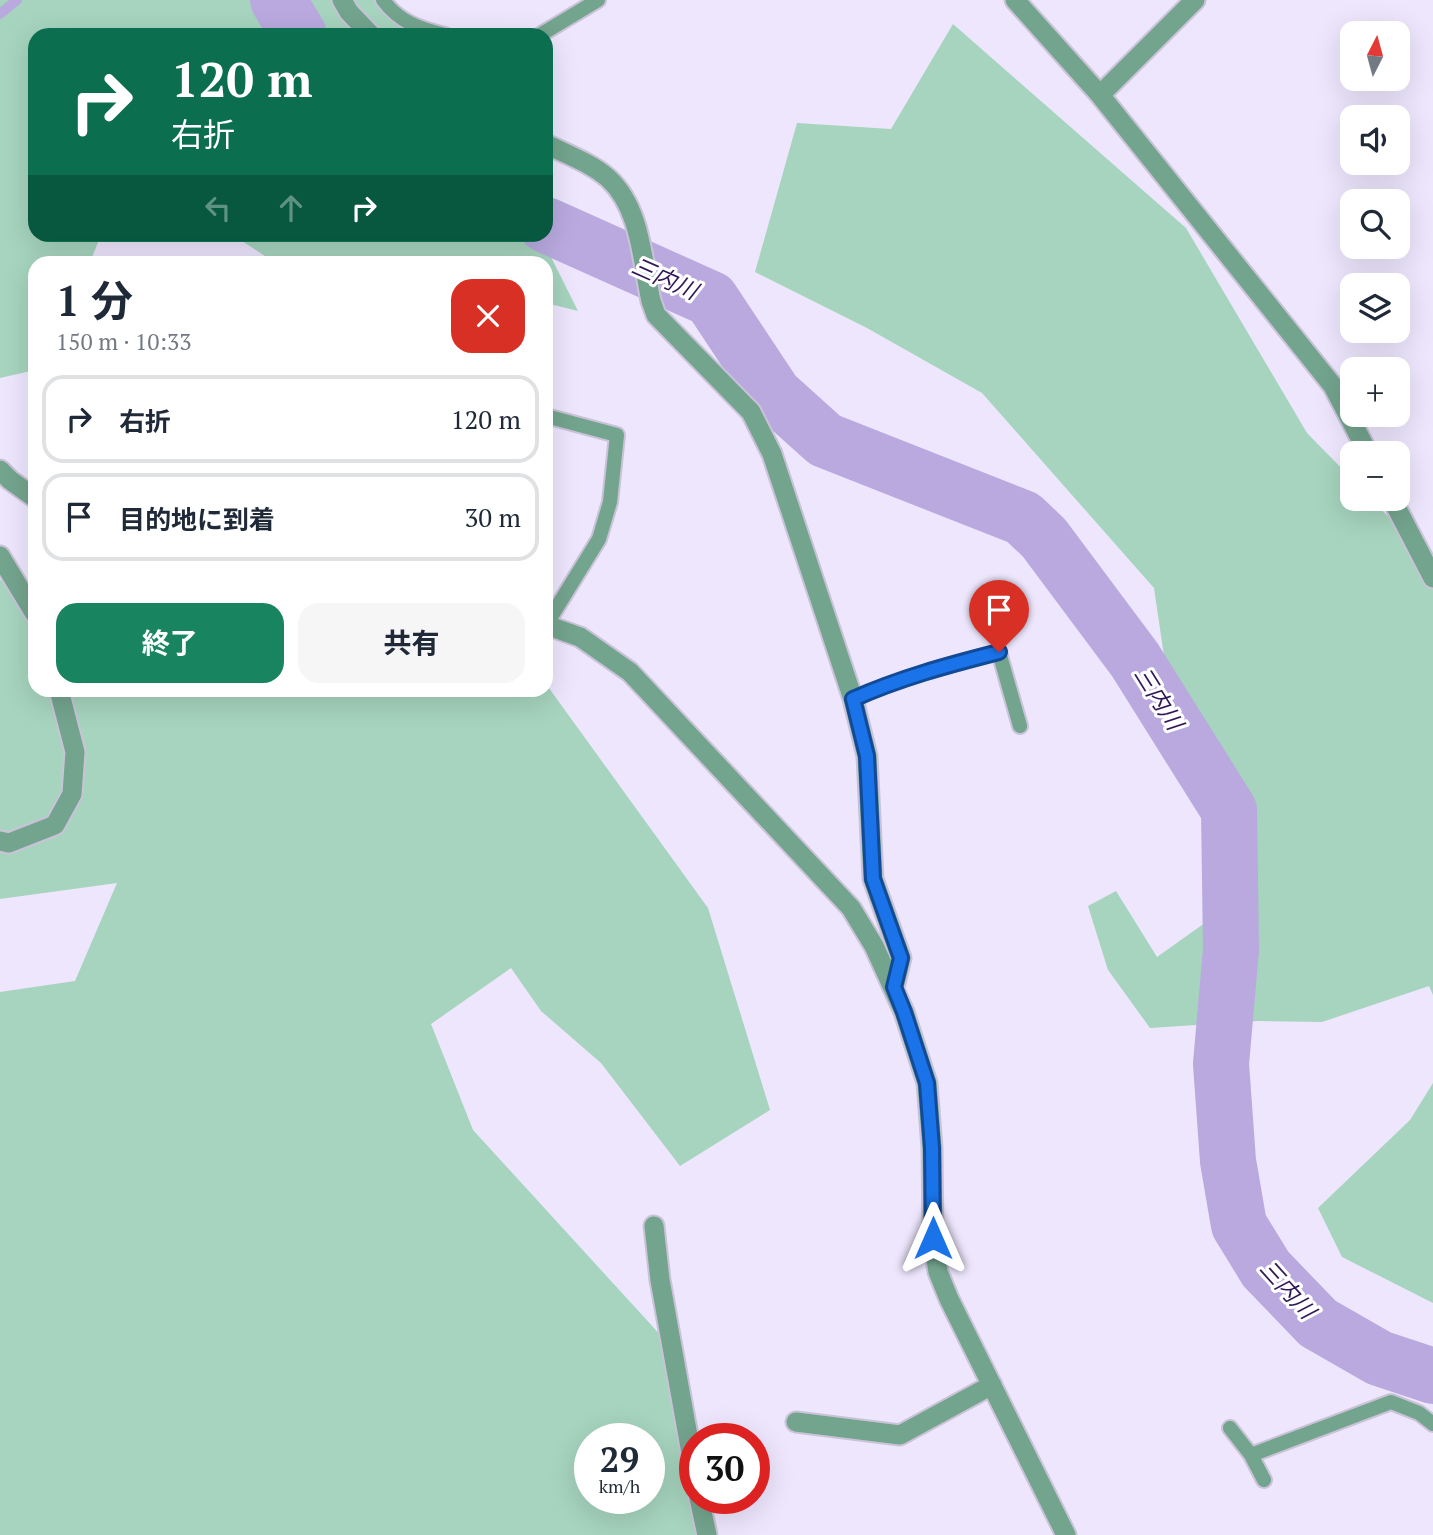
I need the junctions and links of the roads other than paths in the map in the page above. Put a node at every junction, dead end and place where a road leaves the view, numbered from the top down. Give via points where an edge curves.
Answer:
1 (342, 0) edge
2 (383, 0) edge
3 (598, 0) edge
4 (1015, 0) edge
5 (1195, 0) edge
6 (364, 28) edge
7 (417, 28) edge
8 (552, 28) edge
9 (1100, 95) junction
10 (553, 148) edge
11 (553, 418) edge
12 (1362, 441) edge
13 (0, 470) edge
14 (28, 492) edge
15 (1398, 511) edge
16 (0, 556) edge
17 (1433, 578) edge
18 (28, 602) edge
19 (553, 614) edge
20 (553, 627) edge
21 (61, 697) edge
22 (853, 699) junction
23 (1020, 726) dead end
24 (0, 841) edge
25 (894, 987) junction
26 (654, 1226) dead end
27 (992, 1385) junction
28 (796, 1422) dead end
29 (686, 1423) edge
30 (1433, 1424) edge
31 (1230, 1428) dead end
32 (1251, 1455) junction
33 (1264, 1480) dead end
34 (702, 1514) edge
35 (707, 1535) edge
36 (1066, 1535) edge

1 - 6 street
2 - 7 lane via 393,13
3 - 8 lane
4 - 9 street
5 - 9 street
9 - 12 street via 1333,386
10 - 22 street via 610,179 631,209 656,315 751,412 772,454
11 - 19 lane via 617,435 610,502 599,538
13 - 14 street
15 - 17 street
16 - 18 street
20 - 25 street via 580,637 630,672 851,908
21 - 24 street via 75,752 72,794 55,825 9,843
22 - 23 lane via 931,668 999,652
22 - 25 street via 867,756 873,879 901,958
25 - 27 street via 927,1083 938,1272
26 - 29 street
27 - 28 street via 900,1435
27 - 36 street
30 - 32 lane via 1391,1402
31 - 32 lane
32 - 33 lane
34 - 35 street

